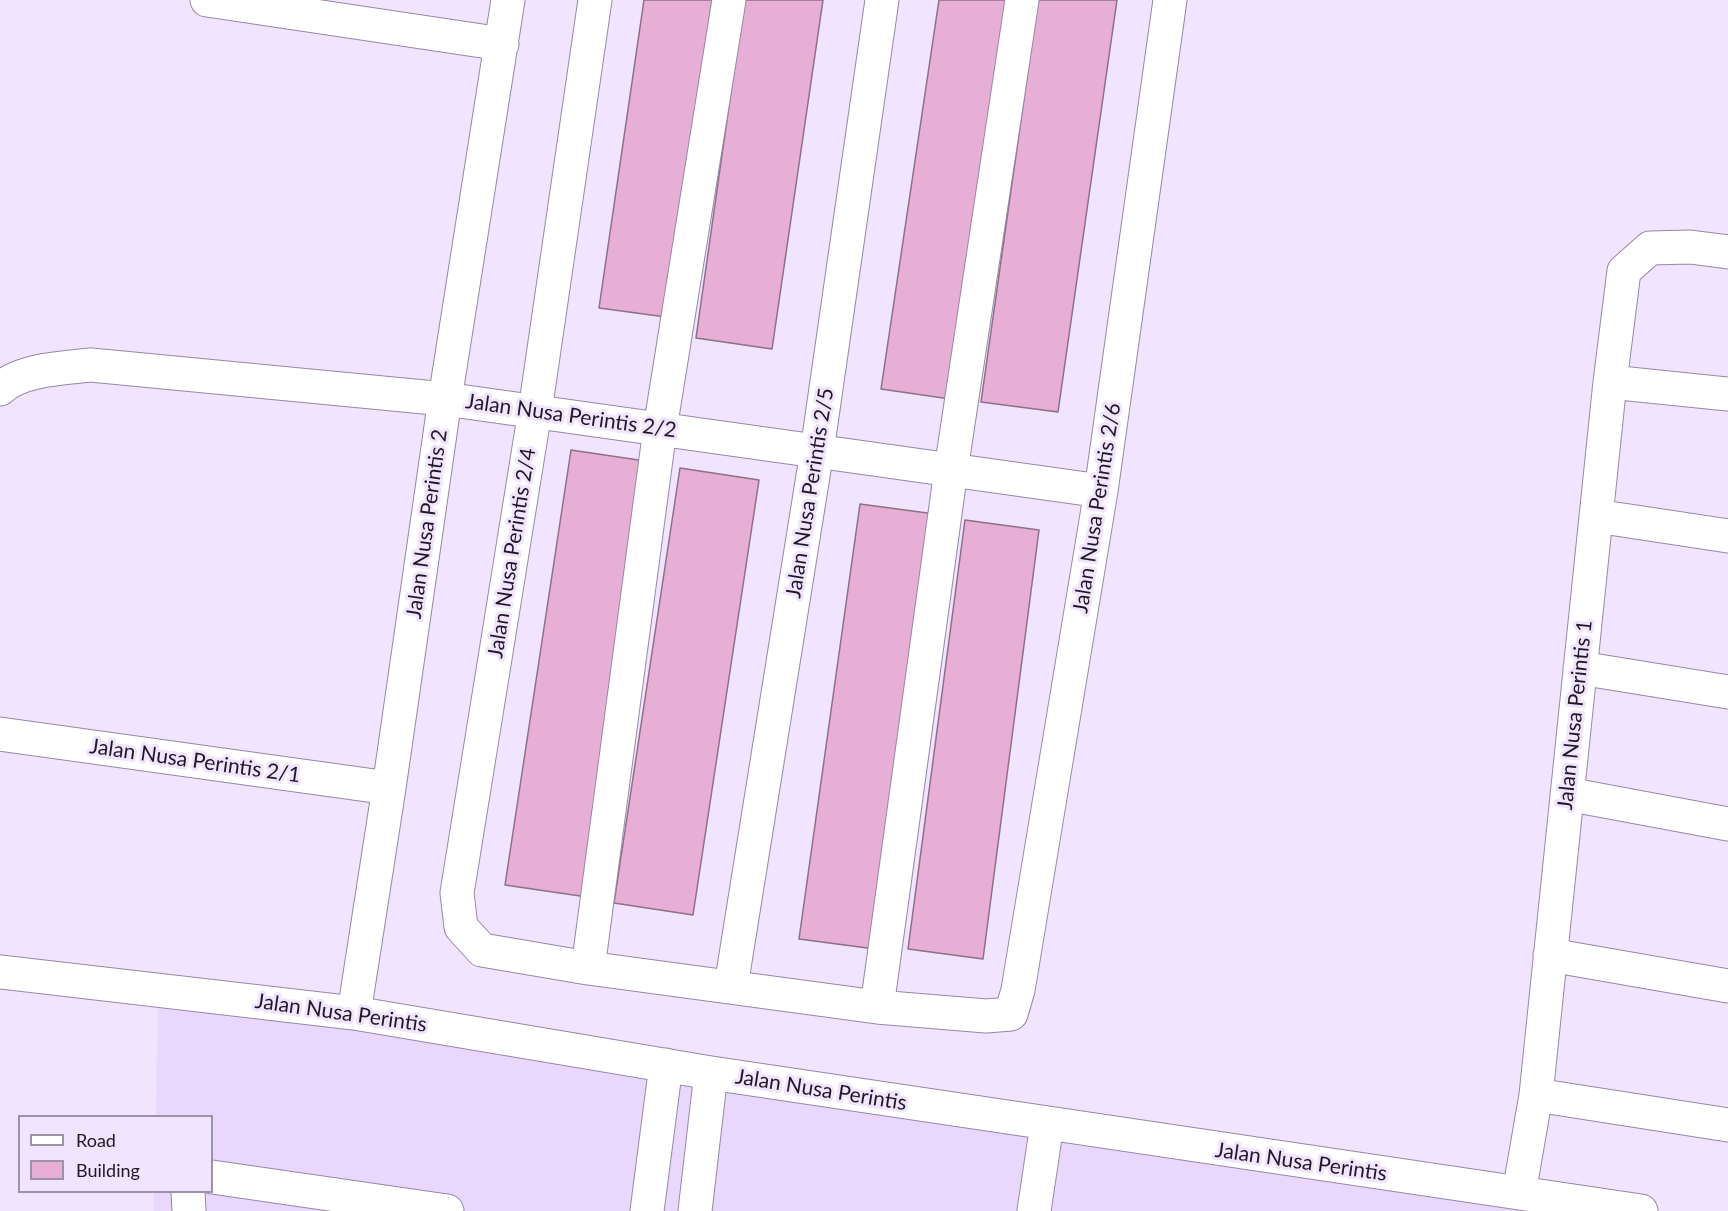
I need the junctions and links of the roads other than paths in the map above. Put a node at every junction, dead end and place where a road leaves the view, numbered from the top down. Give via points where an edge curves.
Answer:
1 (207, 0) edge
2 (508, 0) edge
3 (595, 0) edge
4 (729, 0) edge
5 (882, 0) edge
6 (1022, 0) edge
7 (1170, 0) edge
8 (502, 44) junction
9 (1728, 252) edge
10 (1610, 382) junction
11 (0, 389) edge
12 (1728, 394) edge
13 (445, 399) junction
14 (535, 411) junction
15 (660, 429) junction
16 (817, 451) junction
17 (951, 470) junction
18 (1101, 491) junction
19 (1596, 516) junction
20 (1728, 536) edge
21 (1580, 668) junction
22 (1728, 692) edge
23 (0, 734) edge
24 (389, 788) junction
25 (1567, 794) junction
26 (1728, 824) edge
27 (1550, 955) junction
28 (588, 968) junction
29 (0, 972) edge
30 (731, 986) junction
31 (1728, 986) edge
32 (877, 1007) junction
33 (354, 1012) junction
34 (666, 1065) junction
35 (711, 1073) junction
36 (1536, 1095) junction
37 (1047, 1124) junction
38 (1728, 1125) edge
39 (213, 1177) edge
40 (188, 1193) edge
41 (1519, 1194) junction
42 (189, 1211) edge
43 (447, 1211) edge
44 (647, 1211) edge
45 (695, 1211) edge
46 (1034, 1211) edge
47 (1641, 1211) edge

1 - 8 street
2 - 8 street, Jalan Nusa Perintis 2
3 - 14 street, Jalan Nusa Perintis 2/4
4 - 15 street
5 - 16 street, Jalan Nusa Perintis 2/5
6 - 17 street
7 - 18 street, Jalan Nusa Perintis 2/6
8 - 13 street, Jalan Nusa Perintis 2
9 - 10 street, Jalan Nusa Perintis 1 via 1690,247 1650,248 1624,271
10 - 12 street
10 - 19 street, Jalan Nusa Perintis 1
11 - 13 street, Jalan Nusa Perintis 2/2 via 40,371 92,365
13 - 14 street, Jalan Nusa Perintis 2/2
13 - 24 street, Jalan Nusa Perintis 2
14 - 15 street, Jalan Nusa Perintis 2/2
14 - 28 street, Jalan Nusa Perintis 2/4 via 457,893 461,927 482,950
15 - 16 street, Jalan Nusa Perintis 2/2
15 - 28 street
16 - 17 street, Jalan Nusa Perintis 2/2
16 - 30 street, Jalan Nusa Perintis 2/5
17 - 18 street, Jalan Nusa Perintis 2/2
17 - 32 street
18 - 32 street, Jalan Nusa Perintis 2/6 via 1011,1014 986,1016
19 - 20 street
19 - 21 street, Jalan Nusa Perintis 1
21 - 22 street
21 - 25 street, Jalan Nusa Perintis 1
23 - 24 street, Jalan Nusa Perintis 2/1
24 - 33 street, Jalan Nusa Perintis 2
25 - 26 street
25 - 27 street, Jalan Nusa Perintis 1
27 - 31 street
27 - 36 street, Jalan Nusa Perintis 1
28 - 30 street
29 - 33 street, Jalan Nusa Perintis
30 - 32 street
33 - 34 street, Jalan Nusa Perintis
34 - 35 street, Jalan Nusa Perintis
34 - 44 street
35 - 37 street, Jalan Nusa Perintis
35 - 45 street
36 - 38 street
36 - 41 street, Jalan Nusa Perintis 1
37 - 41 street, Jalan Nusa Perintis
37 - 46 street
39 - 43 street
40 - 42 street
41 - 47 street, Jalan Nusa Perintis

